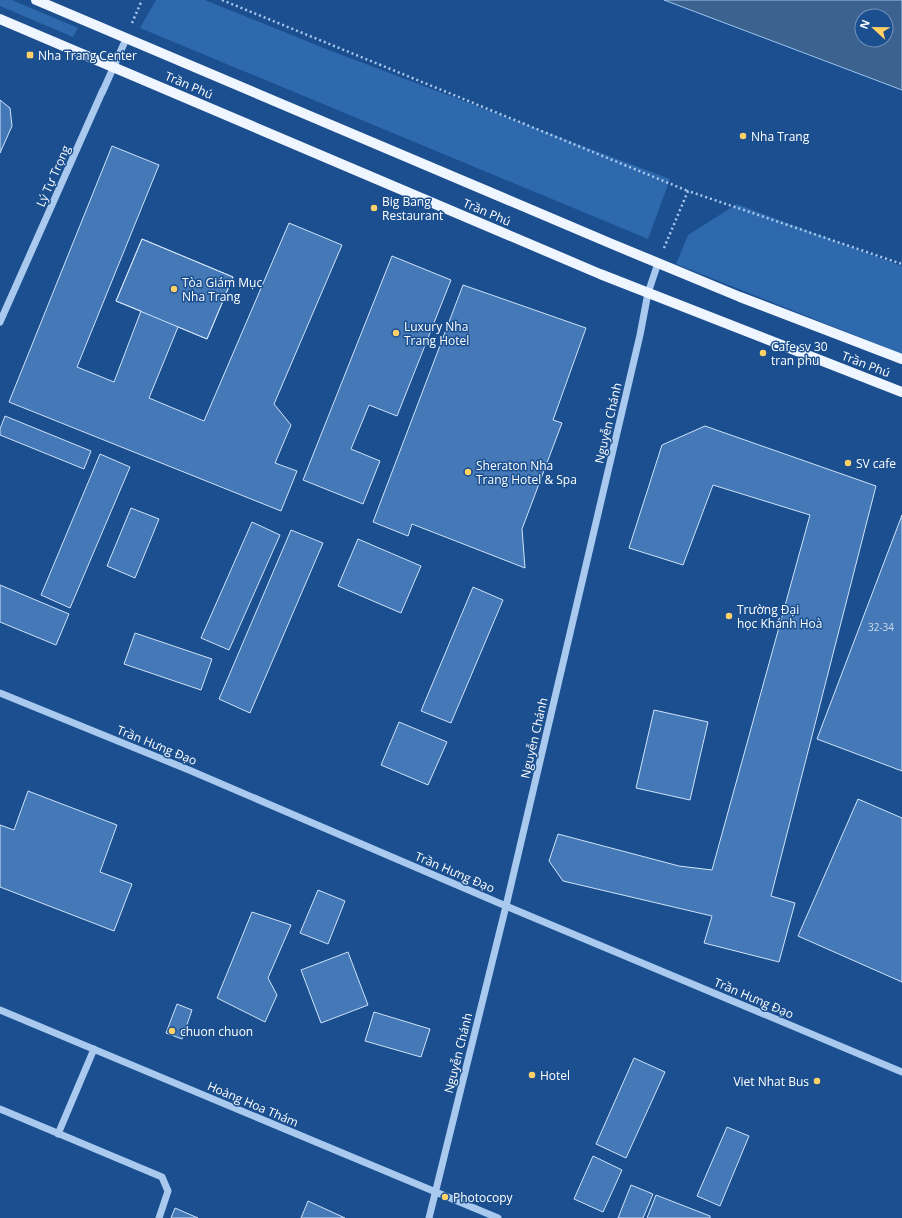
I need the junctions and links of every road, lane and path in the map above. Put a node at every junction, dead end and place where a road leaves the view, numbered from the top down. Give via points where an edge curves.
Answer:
1 (36, 0) edge
2 (142, 0) edge
3 (222, 0) edge
4 (0, 19) edge
5 (126, 38) junction
6 (113, 67) junction
7 (688, 191) junction
8 (658, 263) junction
9 (902, 264) edge
10 (648, 293) junction
11 (0, 322) edge
12 (902, 359) edge
13 (902, 392) edge
14 (0, 693) edge
15 (506, 906) junction
16 (0, 1010) edge
17 (94, 1049) junction
18 (902, 1072) edge
19 (0, 1109) edge
20 (58, 1134) junction
21 (435, 1192) junction
22 (158, 1218) edge
23 (429, 1218) edge
24 (498, 1218) edge

1 - 5 main road, Trần Phú
2 - 5 path
3 - 7 path
4 - 6 main road, Trần Phú
5 - 6 street, Lý Tự Trọng
5 - 8 main road, Trần Phú
6 - 10 main road, Trần Phú
6 - 11 street, Lý Tự Trọng
7 - 8 path
7 - 9 path
8 - 10 street, Nguyễn Chánh
8 - 12 main road, Trần Phú
10 - 13 main road, Trần Phú
10 - 15 street, Nguyễn Chánh
14 - 15 street, Trần Hưng Đạo via 189,770
15 - 18 street, Trần Hưng Đạo
15 - 21 street, Nguyễn Chánh
16 - 17 street, Hoàng Hoa Thám
17 - 20 street
17 - 21 street, Hoàng Hoa Thám
19 - 20 street
20 - 22 street via 162,1177 168,1192
21 - 23 street, Nguyễn Chánh
21 - 24 street, Hoàng Hoa Thám

